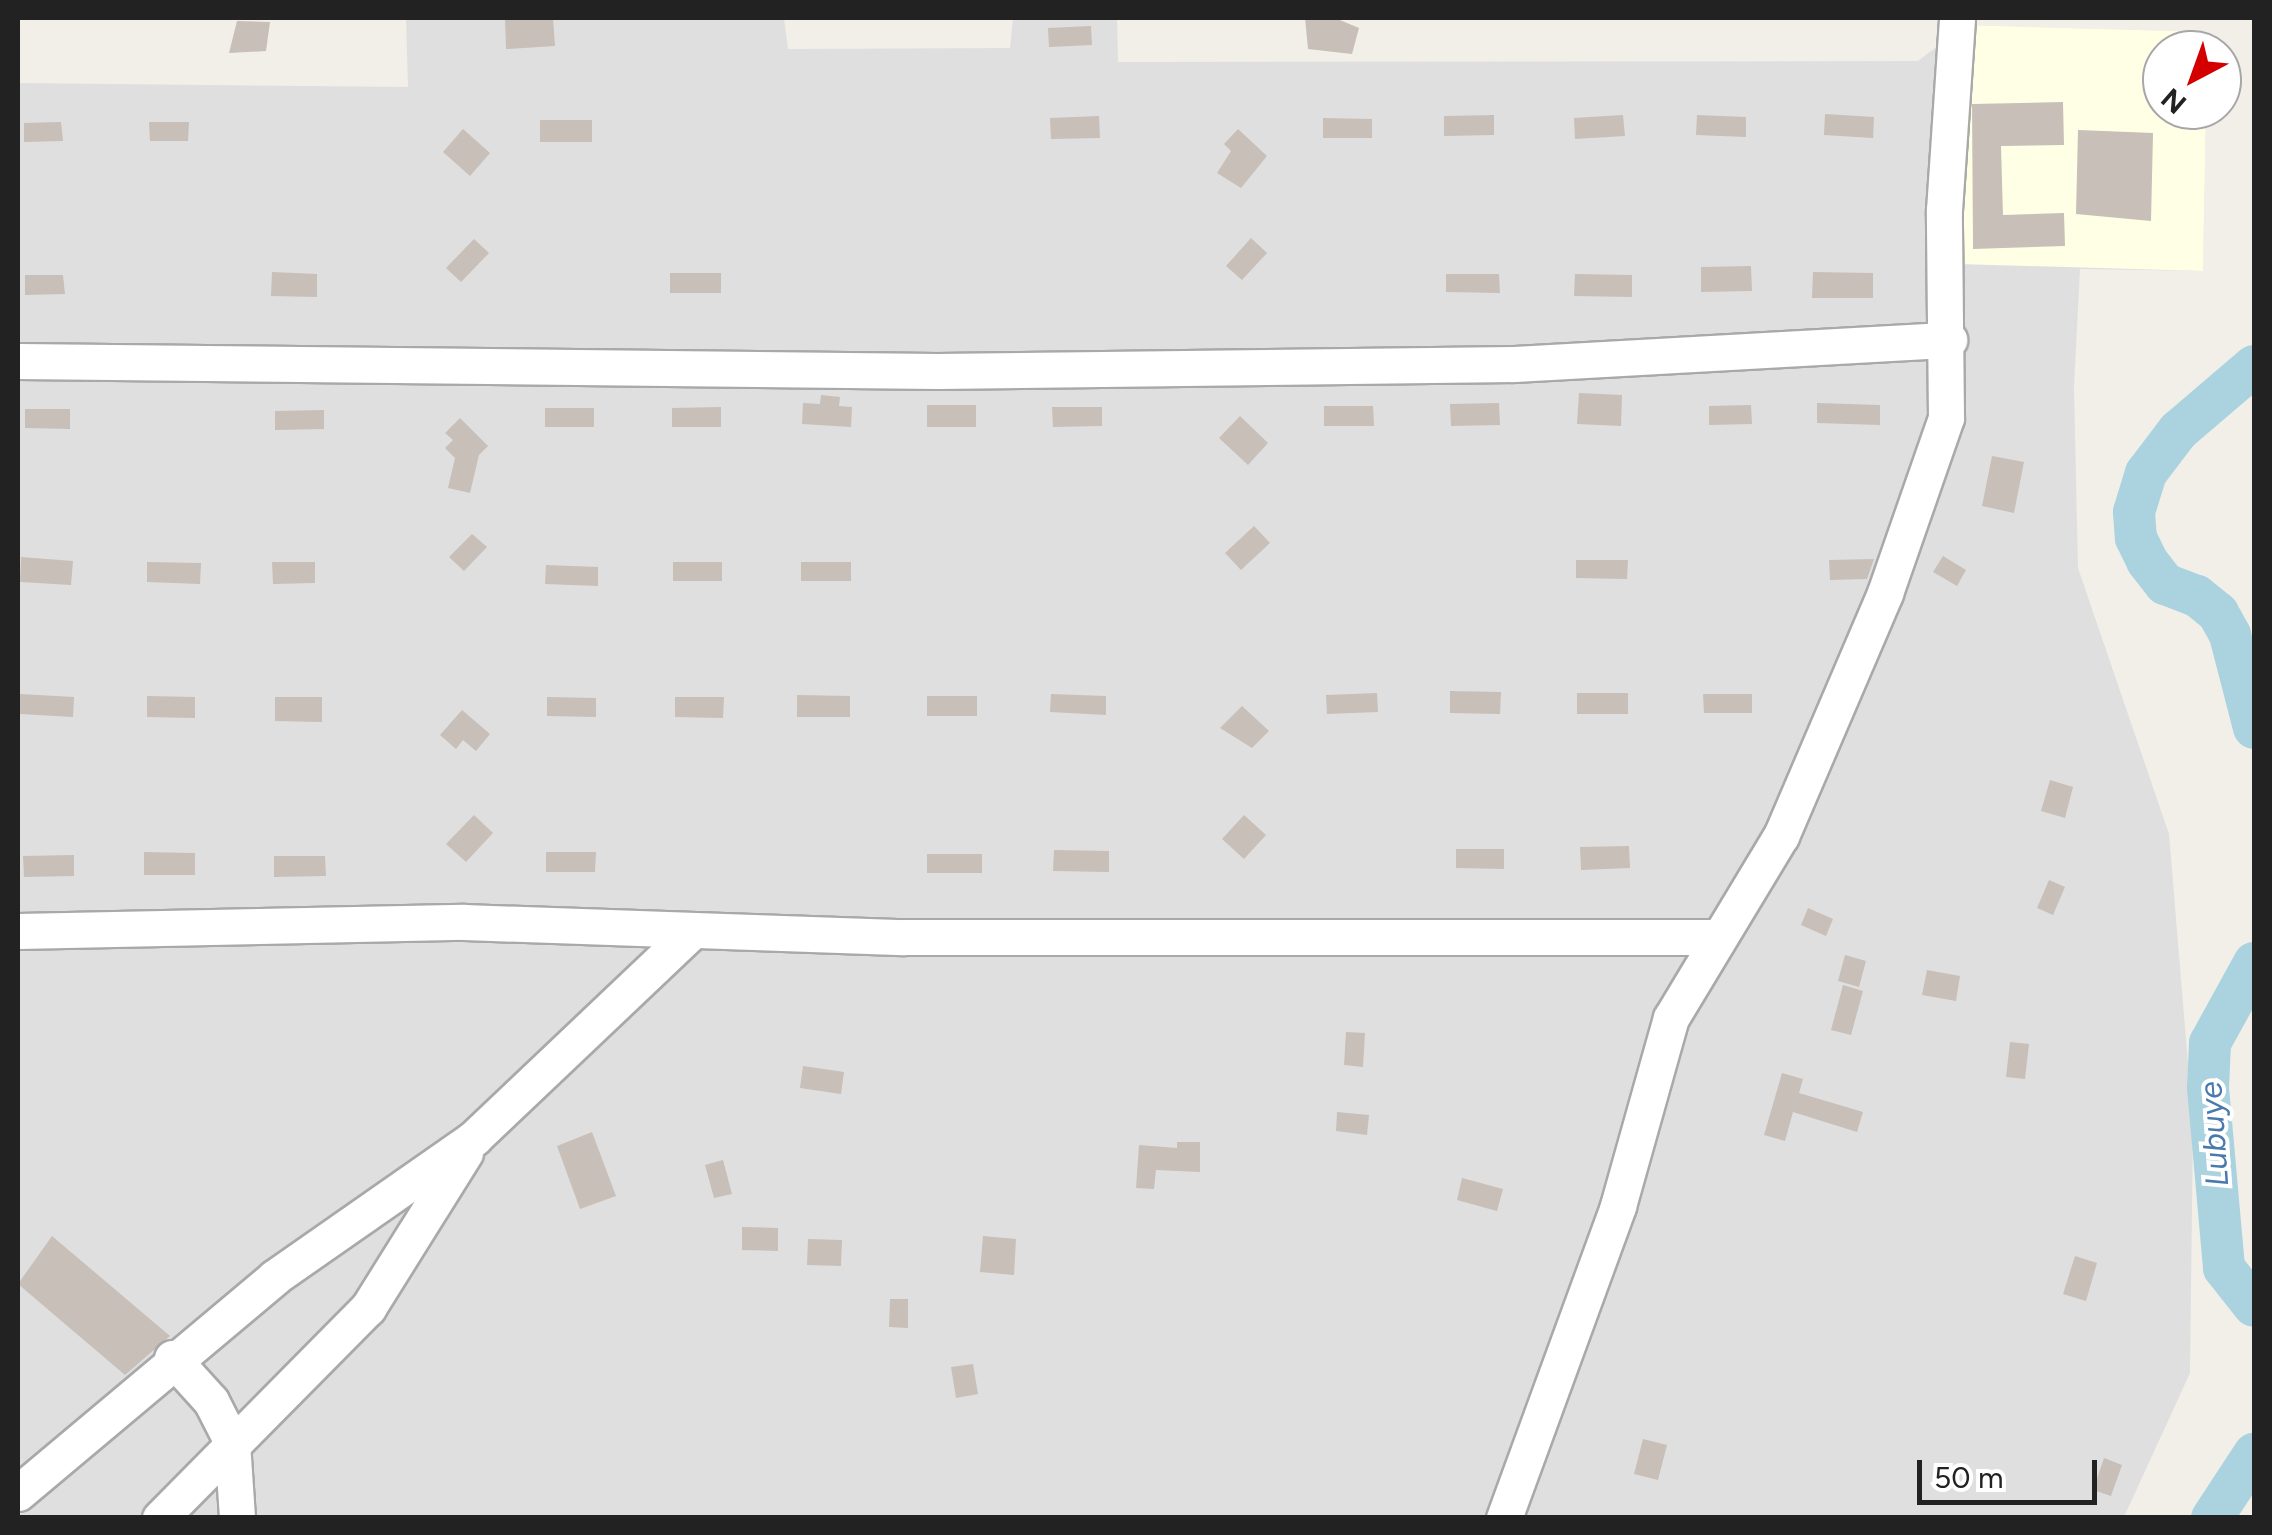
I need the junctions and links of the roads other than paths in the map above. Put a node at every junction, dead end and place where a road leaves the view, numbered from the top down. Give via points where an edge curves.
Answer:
1 (1957, 18) edge
2 (1948, 340) junction
3 (18, 361) edge
4 (18, 931) edge
5 (692, 931) junction
6 (1718, 937) junction
7 (474, 1138) junction
8 (172, 1358) junction
9 (232, 1442) junction
10 (18, 1493) edge
11 (160, 1518) edge
12 (236, 1518) edge
13 (1504, 1518) edge

1 - 2 street via 1944,210
2 - 3 street via 1514,364 976,371
2 - 6 street via 1946,418 1892,576 1781,836 1752,892
4 - 5 street via 464,922
5 - 6 street
5 - 7 street
6 - 13 street via 1671,1018 1618,1206
7 - 8 street
7 - 9 street via 368,1308
8 - 9 street via 211,1401
8 - 10 street
9 - 11 street
9 - 12 street

